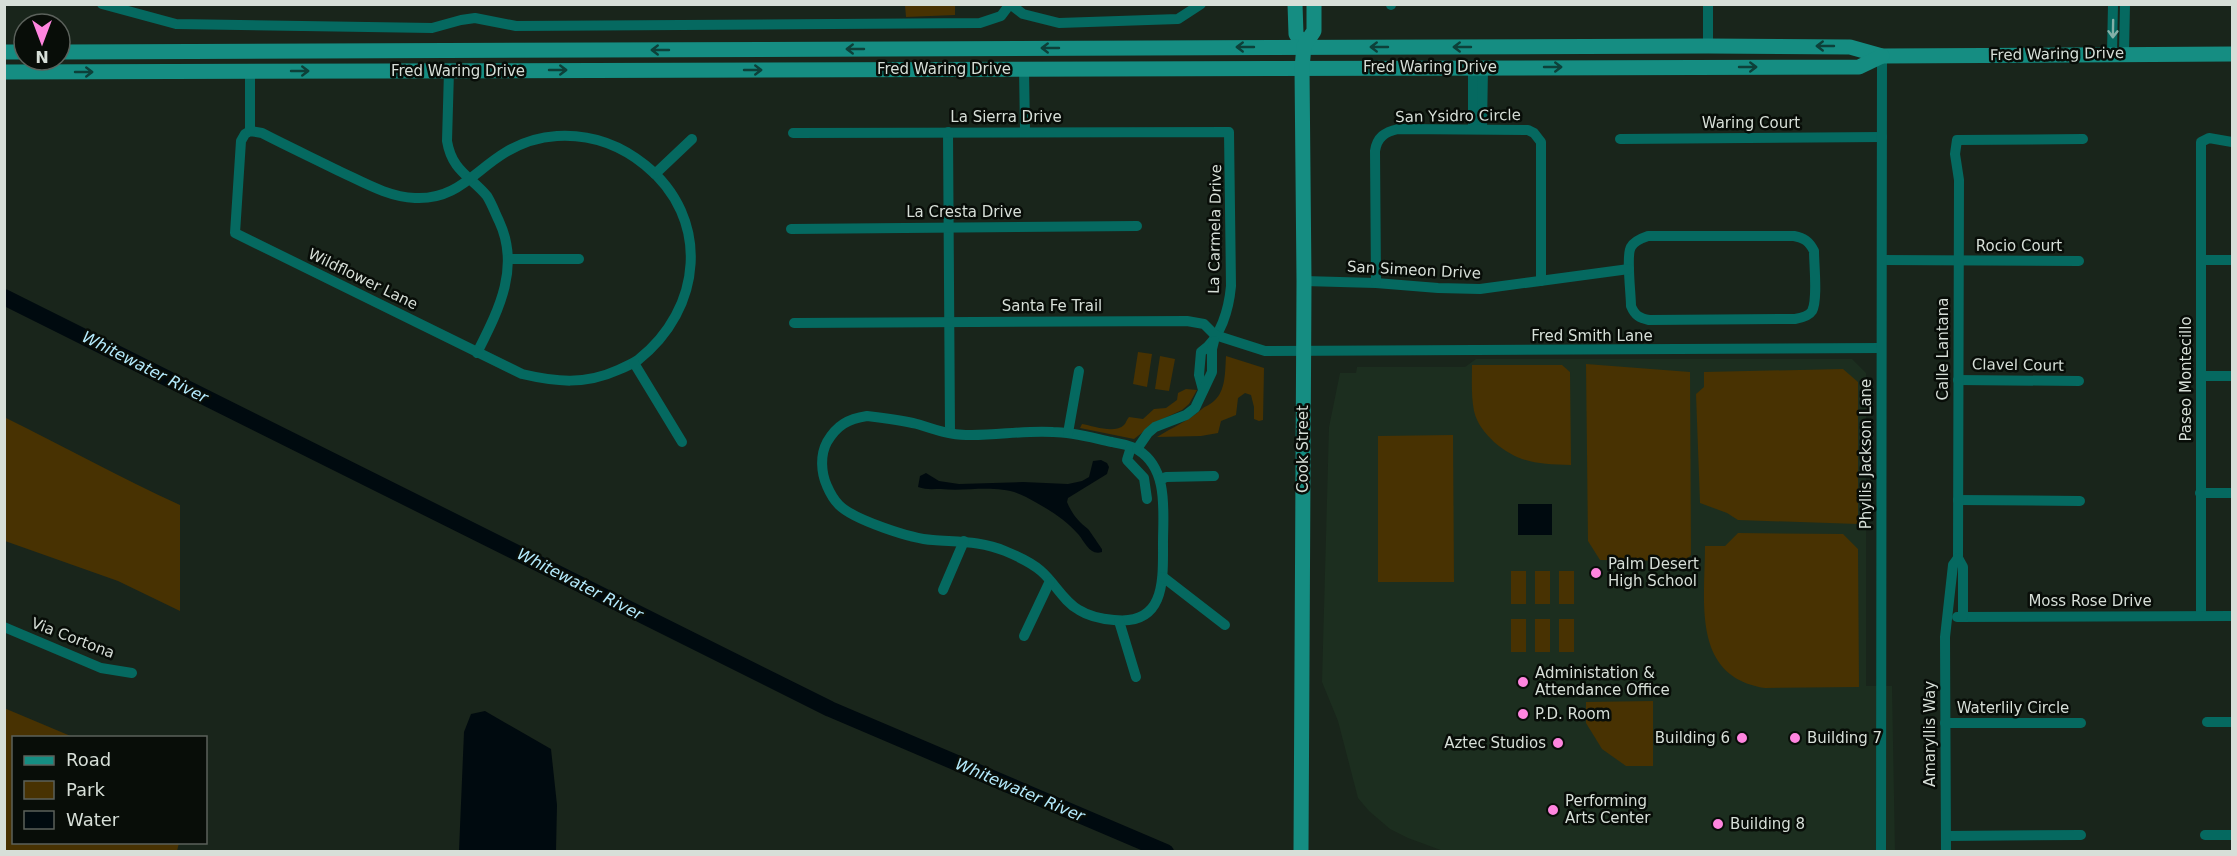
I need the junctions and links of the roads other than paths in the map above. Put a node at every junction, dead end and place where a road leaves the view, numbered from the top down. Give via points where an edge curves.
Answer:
1 (102, 4) edge
2 (1010, 4) edge
3 (1201, 4) edge
4 (1295, 4) edge
5 (1314, 4) edge
6 (1708, 4) edge
7 (2113, 4) edge
8 (2125, 4) edge
9 (1304, 46) junction
10 (1708, 46) junction
11 (1172, 47) junction
12 (1565, 47) junction
13 (581, 50) junction
14 (306, 51) junction
15 (72, 52) edge
16 (2118, 53) junction
17 (2232, 54) edge
18 (1882, 56) junction
19 (1478, 67) junction
20 (1302, 68) junction
21 (1590, 68) junction
22 (1024, 69) junction
23 (250, 71) junction
24 (449, 71) junction
25 (4, 72) edge
26 (169, 72) junction
27 (1478, 129) junction
28 (249, 131) junction
29 (1025, 131) junction
30 (1218, 131) joint
31 (948, 132) junction
32 (793, 133) dead end
33 (1882, 137) junction
34 (692, 139) dead end
35 (1620, 139) dead end
36 (2083, 139) dead end
37 (2232, 142) edge
38 (655, 174) junction
39 (470, 181) junction
40 (1137, 226) dead end
41 (948, 227) junction
42 (792, 228) dead end
43 (579, 259) dead end
44 (509, 260) junction
45 (1882, 260) junction
46 (2202, 260) junction
47 (2232, 260) edge
48 (1958, 261) junction
49 (2079, 261) dead end
50 (1629, 269) junction
51 (1541, 280) junction
52 (1304, 281) junction
53 (1376, 283) junction
54 (949, 321) junction
55 (794, 323) dead end
56 (1215, 335) junction
57 (1881, 348) junction
58 (1303, 352) junction
59 (477, 353) junction
60 (634, 363) junction
61 (1079, 371) dead end
62 (2201, 376) junction
63 (2232, 376) edge
64 (1958, 380) junction
65 (2079, 381) dead end
66 (1201, 384) junction
67 (950, 433) junction
68 (1068, 433) junction
69 (682, 442) dead end
70 (1134, 448) junction
71 (1214, 476) dead end
72 (1160, 480) junction
73 (2200, 493) junction
74 (2232, 493) edge
75 (1147, 499) dead end
76 (1958, 500) junction
77 (2080, 501) dead end
78 (964, 542) junction
79 (1958, 558) junction
80 (1163, 577) junction
81 (1050, 581) junction
82 (943, 590) dead end
83 (2201, 616) junction
84 (2232, 616) edge
85 (1948, 617) junction
86 (1963, 617) junction
87 (1119, 621) junction
88 (1226, 625) dead end
89 (4, 627) edge
90 (1024, 636) dead end
91 (132, 673) dead end
92 (1136, 677) dead end
93 (2232, 722) edge
94 (1945, 723) junction
95 (2081, 723) dead end
96 (2207, 723) dead end
97 (2205, 835) dead end
98 (2232, 835) edge
99 (1946, 836) junction
100 (2081, 836) dead end
101 (1301, 852) edge
102 (1881, 852) edge
103 (1946, 852) edge

1 - 2 street via 176,24 432,28 475,18 516,26 980,24 1001,15
2 - 3 street via 1023,14 1059,23 1178,19
4 - 9 main road, Cook Street via 1296,34
5 - 9 main road, Cook Street via 1314,31
6 - 10 street
7 -> 16 street
8 - 16 street
9 -> 11 main road, Fred Waring Drive
12 -> 9 main road, Fred Waring Drive
9 - 20 main road, Cook Street
10 - 12 main road, Fred Waring Drive
18 -> 10 main road, Fred Waring Drive via 1850,47
10 - 21 main road via 1708,55 1704,57 1606,58
11 -> 13 main road, Fred Waring Drive
11 - 22 main road via 1112,59 1032,60
12 - 19 main road via 1534,56 1481,59 1474,63
13 - 14 main road, Fred Waring Drive
13 - 24 main road via 528,60 455,62
14 - 15 main road, Fred Waring Drive
14 - 26 main road via 268,62 177,62
16 - 17 main road, Fred Waring Drive
16 - 18 main road, Fred Waring Drive
21 -> 18 main road, Fred Waring Drive via 1859,67
18 - 33 street, Phyllis Jackson Lane
19 - 20 main road, Fred Waring Drive
19 -> 21 main road, Fred Waring Drive
19 - 27 street
20 - 22 main road, Fred Waring Drive
20 - 52 main road, Cook Street
24 -> 22 main road, Fred Waring Drive
22 - 29 street
23 -> 24 main road, Fred Waring Drive
23 - 26 main road, Fred Waring Drive
23 - 28 street
24 - 39 street via 449,152
25 -> 26 main road, Fred Waring Drive
27 - 51 street, San Ysidro Circle via 1528,130 1541,142
27 - 53 street, San Ysidro Circle via 1398,129 1379,138 1375,151
28 - 39 street, Wildflower Lane via 262,133 371,186 404,197 447,193
28 - 59 street, Wildflower Lane via 241,141 235,233
29 - 30 street, La Sierra Drive
29 - 31 street, La Sierra Drive
30 - 56 street, La Carmela Drive via 1229,132 1231,143 1231,286 1229,302
31 - 32 street, La Sierra Drive
31 - 41 street
33 - 35 street, Waring Court
33 - 45 street, Phyllis Jackson Lane
34 - 38 street
36 - 48 street, Calle Lantana via 1957,140
37 - 46 street, Paseo Montecillo via 2209,138 2201,142
38 - 39 street, Wildflower Lane via 620,147 557,136 541,138 505,153
38 - 60 street, Wildflower Lane via 683,212 691,247 689,284 670,327
39 - 44 street via 493,207
40 - 41 street, La Cresta Drive
41 - 42 street, La Cresta Drive
41 - 54 street
43 - 44 street
44 - 59 street via 504,292
45 - 48 street, Rocio Court
45 - 57 street, Phyllis Jackson Lane
46 - 47 street
46 - 62 street, Paseo Montecillo
48 - 49 street, Rocio Court
48 - 64 street, Calle Lantana
50 - 50 street via 1631,306 1640,318 1649,320 1795,319 1812,312 1815,303 1814,252 1803,238 1794,236 1647,236 1631,246
50 - 51 street, San Simeon Drive
51 - 53 street, San Simeon Drive via 1480,289
52 - 53 street, San Simeon Drive
52 - 58 main road, Cook Street
54 - 55 street, Santa Fe Trail
54 - 56 street, Santa Fe Trail via 1187,321 1204,324
54 - 67 street
56 - 58 street, Santa Fe Trail via 1265,351
56 - 66 street, La Carmela Drive via 1212,372
56 - 66 street, La Carmela Drive via 1201,352
57 - 58 street, Fred Smith Lane
57 - 102 street, Phyllis Jackson Lane
58 - 101 main road, Cook Street
59 - 60 street, Wildflower Lane via 522,374 568,382 602,377
60 - 69 street
61 - 68 street
62 - 63 street
62 - 73 street, Paseo Montecillo
64 - 65 street, Clavel Court
64 - 76 street, Calle Lantana
66 - 70 street, La Carmela Drive via 1195,408 1155,427
67 - 68 street
67 - 78 street via 887,418 852,418 832,433 824,447 824,479 829,492 851,514 918,538
68 - 70 street
70 - 72 street via 1149,459
70 - 75 street via 1127,460 1144,478
71 - 72 street
72 - 80 street
73 - 74 street
73 - 83 street, Paseo Montecillo
76 - 77 street
76 - 79 street, Calle Lantana
78 - 81 street via 994,546 1017,556
78 - 82 street
79 - 85 street, Calle Lantana via 1953,565
79 - 86 street, Calle Lantana via 1963,567
80 - 87 street via 1160,595 1152,609 1138,618
80 - 88 street
81 - 87 street via 1080,611
81 - 90 street
83 - 84 street, Moss Rose Drive
83 - 86 street, Moss Rose Drive
85 - 86 street, Moss Rose Drive
85 - 94 street, Amaryllis Way
87 - 92 street
89 - 91 street, Via Cortona via 101,668
93 - 96 street
94 - 95 street, Waterlily Circle
94 - 99 street, Amaryllis Way
97 - 98 street
99 - 100 street
99 - 103 street, Amaryllis Way

